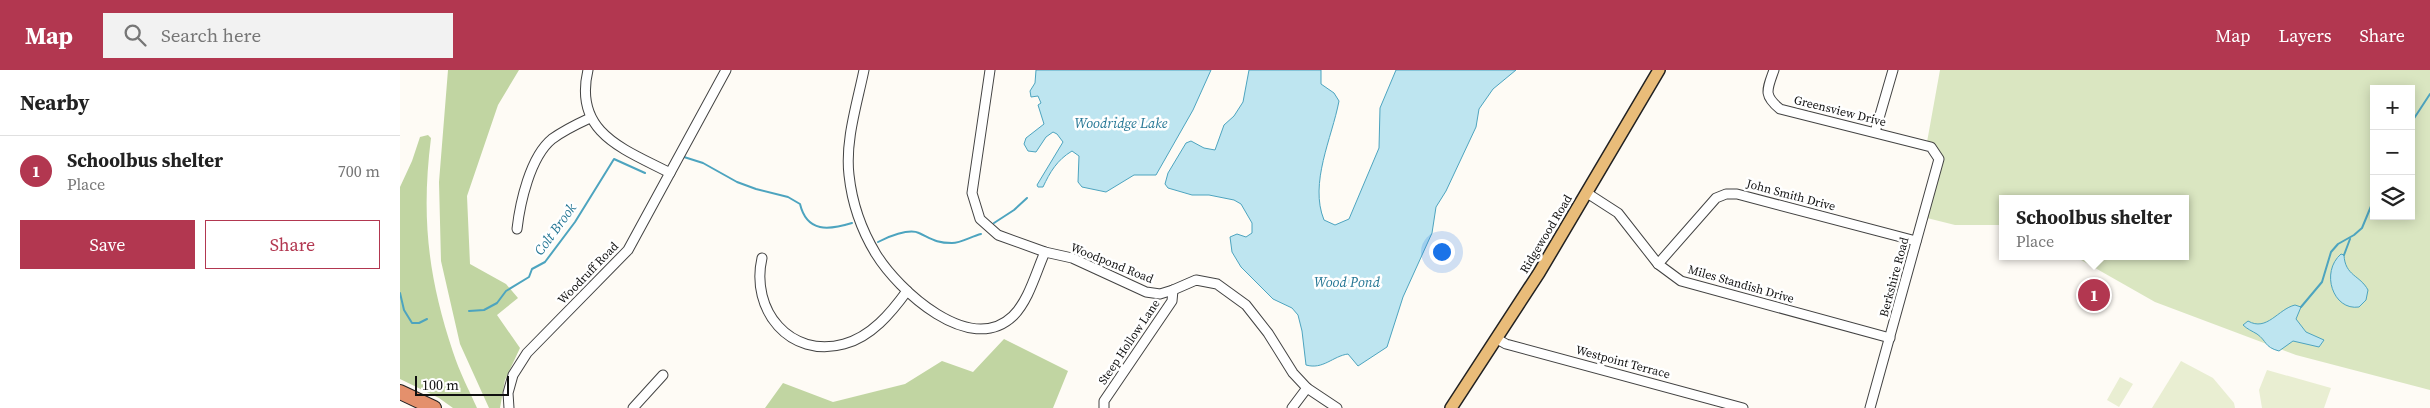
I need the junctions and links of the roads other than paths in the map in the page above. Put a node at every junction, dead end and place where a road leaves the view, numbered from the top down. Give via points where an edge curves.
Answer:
1 (588, 70) edge
2 (726, 70) edge
3 (864, 70) edge
4 (990, 70) edge
5 (1659, 70) edge
6 (1774, 70) edge
7 (1893, 70) edge
8 (590, 118) junction
9 (1875, 132) junction
10 (1936, 153) joint
11 (670, 173) junction
12 (1587, 192) junction
13 (518, 229) dead end
14 (1916, 241) junction
15 (1046, 252) junction
16 (762, 258) dead end
17 (1658, 264) junction
18 (1173, 290) junction
19 (907, 292) junction
20 (1890, 338) junction
21 (1497, 339) junction
22 (663, 375) dead end
23 (1307, 388) junction
24 (400, 392) edge
25 (434, 408) edge
26 (509, 408) edge
27 (632, 408) edge
28 (1104, 408) edge
29 (1292, 408) edge
30 (1337, 408) edge
31 (1451, 408) edge
32 (1743, 408) edge
33 (1870, 408) edge

1 - 8 street via 584,100
2 - 11 street, Woodruff Road
3 - 19 street via 850,138 849,175 863,230 877,255
4 - 15 street, Woodpond Road via 972,193 980,219 998,235
5 - 12 main road, Ridgewood Road
6 - 9 street, Greensview Drive via 1767,95 1780,109
7 - 9 street
8 - 11 street via 599,131 615,144
8 - 13 street via 552,140 543,151 519,207
9 - 10 street, Greensview Drive via 1931,147
10 - 14 street, Berkshire Road via 1939,159
11 - 26 street, Woodruff Road via 628,250 517,367 508,394
12 - 17 street, Miles Standish Drive via 1618,213
12 - 21 main road, Ridgewood Road
14 - 17 street, John Smith Drive via 1737,194 1726,194 1716,198
14 - 20 street, Berkshire Road
15 - 18 street, Woodpond Road via 1089,265 1146,292 1160,294
15 - 19 street via 1022,304 1012,317 999,325 984,329 954,323
16 - 19 street via 759,284 770,318 796,340 811,346 845,344 864,335 881,322
17 - 20 street, Miles Standish Drive via 1690,284
18 - 23 street, Woodpond Road via 1196,280 1217,284 1246,304 1293,373
18 - 28 street, Steep Hollow Lane via 1172,301 1104,401
20 - 33 street, Berkshire Road
21 - 31 main road, Ridgewood Road
21 - 32 street, Westpoint Terrace
22 - 27 street
23 - 29 street
23 - 30 street, Woodpond Road
24 - 25 highway

